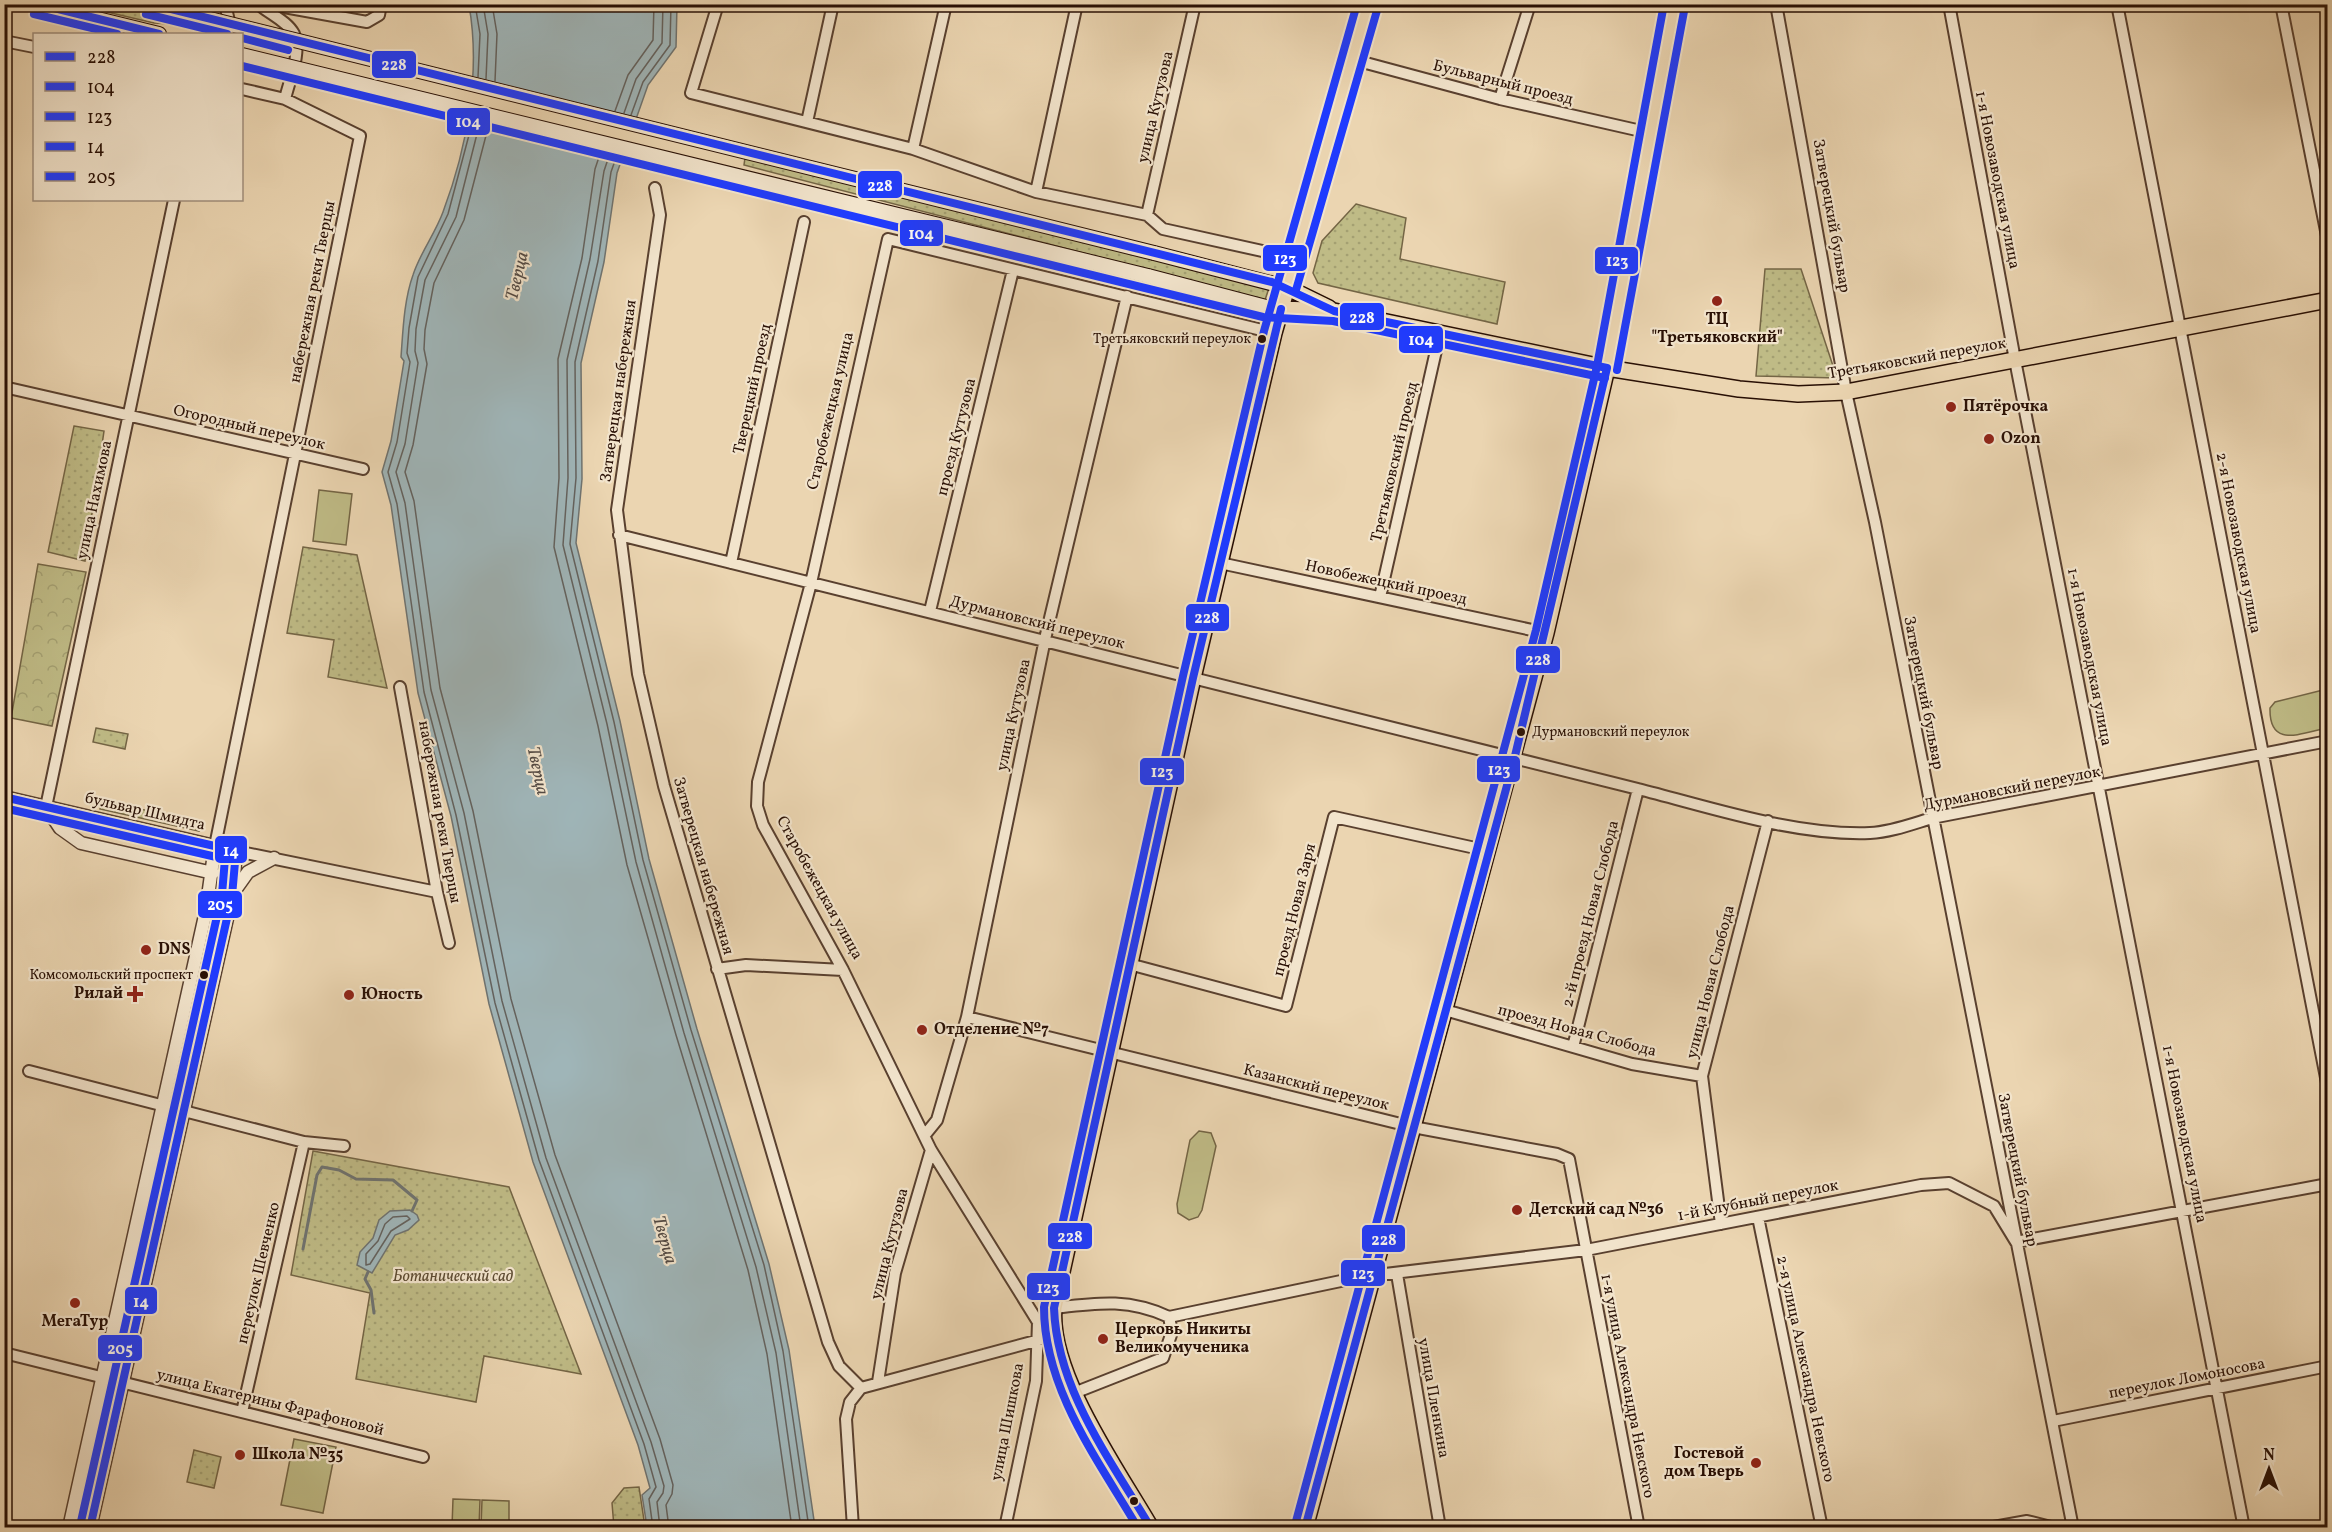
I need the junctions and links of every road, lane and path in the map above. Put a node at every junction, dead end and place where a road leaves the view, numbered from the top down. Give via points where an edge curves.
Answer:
1 (36, 4) edge
2 (149, 4) edge
3 (225, 4) edge
4 (243, 4) edge
5 (718, 4) edge
6 (833, 4) edge
7 (946, 4) edge
8 (1077, 4) edge
9 (1195, 4) edge
10 (1368, 4) edge
11 (1530, 4) edge
12 (1675, 4) edge
13 (1776, 4) edge
14 (1948, 4) edge
15 (2117, 4) edge
16 (2281, 4) edge
17 (261, 7) junction
18 (380, 10) edge
19 (155, 33) edge
20 (226, 33) edge
21 (4, 41) edge
22 (33, 47) edge
23 (243, 55) edge
24 (1351, 59) junction
25 (243, 90) edge
26 (285, 99) junction
27 (1500, 99) junction
28 (807, 122) junction
29 (1650, 133) junction
30 (913, 149) junction
31 (655, 188) dead end
32 (1035, 192) junction
33 (174, 201) edge
34 (1147, 215) junction
35 (804, 222) dead end
36 (2328, 241) edge
37 (1294, 258) junction
38 (1013, 270) junction
39 (1286, 286) junction
40 (1127, 296) junction
41 (2328, 300) edge
42 (1281, 309) junction
43 (1335, 311) junction
44 (2180, 329) junction
45 (1275, 333) junction
46 (1440, 333) junction
47 (2015, 360) junction
48 (1607, 368) junction
49 (4, 387) edge
50 (1846, 392) junction
51 (128, 417) junction
52 (295, 454) junction
53 (363, 469) dead end
54 (619, 535) junction
55 (731, 563) junction
56 (1220, 563) junction
57 (812, 583) junction
58 (1380, 597) junction
59 (930, 611) junction
60 (1546, 633) junction
61 (1045, 639) junction
62 (1193, 678) junction
63 (400, 687) dead end
64 (2328, 741) edge
65 (2264, 754) junction
66 (1515, 756) junction
67 (2100, 787) junction
68 (1638, 789) junction
69 (4, 797) edge
70 (46, 807) junction
71 (1932, 818) junction
72 (1768, 820) junction
73 (215, 846) junction
74 (236, 850) junction
75 (1489, 851) junction
76 (274, 858) junction
77 (213, 873) junction
78 (437, 892) junction
79 (232, 896) junction
80 (206, 911) junction
81 (227, 915) junction
82 (449, 943) dead end
83 (1129, 964) junction
84 (717, 969) junction
85 (843, 970) junction
86 (1445, 1010) junction
87 (967, 1017) junction
88 (1573, 1047) junction
89 (1110, 1053) junction
90 (29, 1071) dead end
91 (1702, 1076) junction
92 (2328, 1088) edge
93 (161, 1107) junction
94 (183, 1112) junction
95 (1413, 1127) junction
96 (924, 1136) junction
97 (304, 1142) junction
98 (344, 1146) dead end
99 (931, 1150) junction
100 (2328, 1184) edge
101 (2183, 1209) junction
102 (1758, 1217) junction
103 (1721, 1224) junction
104 (2016, 1242) junction
105 (1586, 1250) junction
106 (1396, 1274) junction
107 (1373, 1276) junction
108 (1054, 1308) junction
109 (1169, 1317) junction
110 (1049, 1336) junction
111 (4, 1353) edge
112 (2328, 1366) edge
113 (102, 1376) junction
114 (122, 1380) junction
115 (878, 1382) junction
116 (861, 1388) junction
117 (2218, 1388) junction
118 (1074, 1393) junction
119 (242, 1412) junction
120 (2053, 1421) junction
121 (423, 1457) dead end
122 (69, 1527) edge
123 (90, 1527) edge
124 (853, 1527) edge
125 (1005, 1527) edge
126 (1151, 1527) edge
127 (1305, 1527) edge
128 (1440, 1527) edge
129 (1640, 1527) edge
130 (1822, 1527) edge
131 (1988, 1527) edge
132 (2073, 1527) edge
133 (2244, 1527) edge

1 - 19 main road
2 - 39 main road, Третьяковский переулок, bridge
3 - 20 street via 229,21
4 - 17 street
5 - 28 street via 691,93
6 - 28 street
7 - 30 street
8 - 32 street
9 - 34 street, улица Кутузова
10 - 24 main road, улица Шишкова
11 - 27 street
12 - 29 main road
13 - 50 street, Затверецкий бульвар
14 - 47 street, 1-я Новозаводская улица
15 - 44 street, 2-я Новозаводская улица
16 - 36 street
17 - 18 street via 317,11 367,22
17 - 26 street via 294,34 296,49
21 - 22 street
23 - 42 main road, Третьяковский переулок, bridge
24 - 27 street, Бульварный проезд
24 - 37 main road, улица Шишкова
25 - 26 street
26 - 52 street, набережная реки Тверцы via 360,136
27 - 29 street, Бульварный проезд
28 - 30 street
29 - 48 main road
30 - 32 street
31 - 54 street, Затверецкая набережная via 660,215 617,510
32 - 34 street
33 - 51 street, улица Нахимова
34 - 37 street via 1163,229
35 - 55 street, Тверецкий проезд
37 - 39 main road, улица Шишкова
38 - 40 street
38 - 57 street, Старобежецкая улица via 888,239
38 - 59 street, проезд Кутузова
39 - 42 main road, улица Шишкова
39 - 43 main road, Третьяковский переулок
40 - 45 street
40 - 61 street, улица Кутузова
41 - 44 main road, Третьяковский переулок
42 - 43 main road, Третьяковский переулок
42 - 45 main road, улица Шишкова
43 - 46 main road, Третьяковский переулок
44 - 47 main road, Третьяковский переулок
44 - 65 street, 2-я Новозаводская улица
45 - 56 main road, улица Шишкова
46 - 48 main road, Третьяковский переулок
46 - 58 street, Третьяковский проезд
47 - 50 main road, Третьяковский переулок
47 - 67 street, 1-я Новозаводская улица
48 - 50 main road, Третьяковский переулок via 1749,391
48 - 60 main road
49 - 51 street, Огородный переулок
50 - 71 street, Затверецкий бульвар
51 - 52 street, Огородный переулок
51 - 70 street, улица Нахимова
52 - 53 street, Огородный переулок
52 - 73 street
54 - 55 street, Дурмановский переулок
54 - 84 street, Затверецкая набережная via 638,674 664,786
55 - 57 street, Дурмановский переулок
56 - 58 street, Новобежецкий проезд
56 - 62 main road, улица Шишкова
57 - 59 street, Дурмановский переулок
57 - 85 street, Старобежецкая улица via 758,782 757,806 770,839
58 - 60 street, Новобежецкий проезд
59 - 61 street, Дурмановский переулок
60 - 66 main road
61 - 62 street, Дурмановский переулок
61 - 87 street, улица Кутузова
62 - 66 street, Дурмановский переулок
62 - 83 main road, улица Шишкова
63 - 78 street, набережная реки Тверцы
64 - 65 street, Дурмановский переулок
65 - 67 street, Дурмановский переулок
65 - 92 street, 2-я Новозаводская улица
66 - 68 street, Дурмановский переулок
66 - 75 main road
67 - 71 street, Дурмановский переулок
67 - 101 street, 1-я Новозаводская улица
68 - 72 street, Дурмановский переулок
68 - 88 street, 2-й проезд Новая Слобода
69 - 70 street, бульвар Шмидта
70 - 73 street, бульвар Шмидта
70 - 77 street via 60,828 81,843
71 - 72 street, Дурмановский переулок via 1870,833 1825,831
71 - 104 street, Затверецкий бульвар
72 - 91 street, улица Новая Слобода
73 - 74 street, бульвар Шмидта
73 - 77 street
74 - 76 street
74 - 79 street
75 - 83 street, проезд Новая Заря via 1334,817 1286,1006
75 - 86 main road
76 - 78 street
76 - 79 street via 248,872
77 - 80 street
78 - 82 street, набережная реки Тверцы
79 - 81 street
80 - 81 street via 218,905
80 - 93 street
81 - 94 street
83 - 89 main road, улица Шишкова
84 - 85 street via 746,965
84 - 116 street, Затверецкая набережная via 828,1342 839,1366
85 - 96 street, Старобежецкая улица
86 - 88 street, проезд Новая Слобода
86 - 95 main road
87 - 89 street, Казанский переулок
87 - 96 street, улица Кутузова via 937,1120
88 - 91 street, проезд Новая Слобода via 1632,1064
89 - 95 street, Казанский переулок
89 - 108 main road, улица Шишкова
90 - 93 street
91 - 103 street, улица Новая Слобода
93 - 94 street
93 - 113 street
94 - 97 street
94 - 114 street
95 - 105 street, Казанский переулок via 1557,1154 1569,1160
95 - 107 main road
96 - 99 street, Старобежецкая улица
97 - 98 street
97 - 119 street, переулок Шевченко
99 - 110 street, Старобежецкая улица
99 - 115 street, улица Кутузова via 895,1272
100 - 101 street
101 - 104 street
101 - 117 street, 1-я Новозаводская улица
102 - 103 street, 1-й Клубный переулок
102 - 104 street, 1-й Клубный переулок via 1949,1183 1994,1206
102 - 130 street, 2-я улица Александра Невского
103 - 105 street, 1-й Клубный переулок
104 - 120 street, Затверецкий бульвар
105 - 106 street, 1-й Клубный переулок
105 - 129 street, 1-я улица Александра Невского
106 - 107 street, 1-й Клубный переулок
106 - 128 street, улица Пленкина
107 - 109 street, 1-й Клубный переулок
107 - 127 main road
108 - 109 street via 1123,1302 1146,1306
108 - 110 main road, улица Шишкова
109 - 118 street via 1172,1332 1163,1358
110 - 115 street
110 - 118 main road
110 - 125 street, улица Шишкова
111 - 113 street, улица Екатерины Фарафоновой
112 - 117 street, переулок Ломоносова
113 - 114 street, улица Екатерины Фарафоновой
113 - 122 street
114 - 119 street, улица Екатерины Фарафоновой
114 - 123 street
115 - 116 street
116 - 124 street via 850,1402 846,1419
117 - 120 street, переулок Ломоносова
117 - 133 street, 1-я Новозаводская улица
118 - 126 main road
119 - 121 street, улица Екатерины Фарафоновой
120 - 132 street, Затверецкий бульвар
131 - 132 street via 2027,1521

